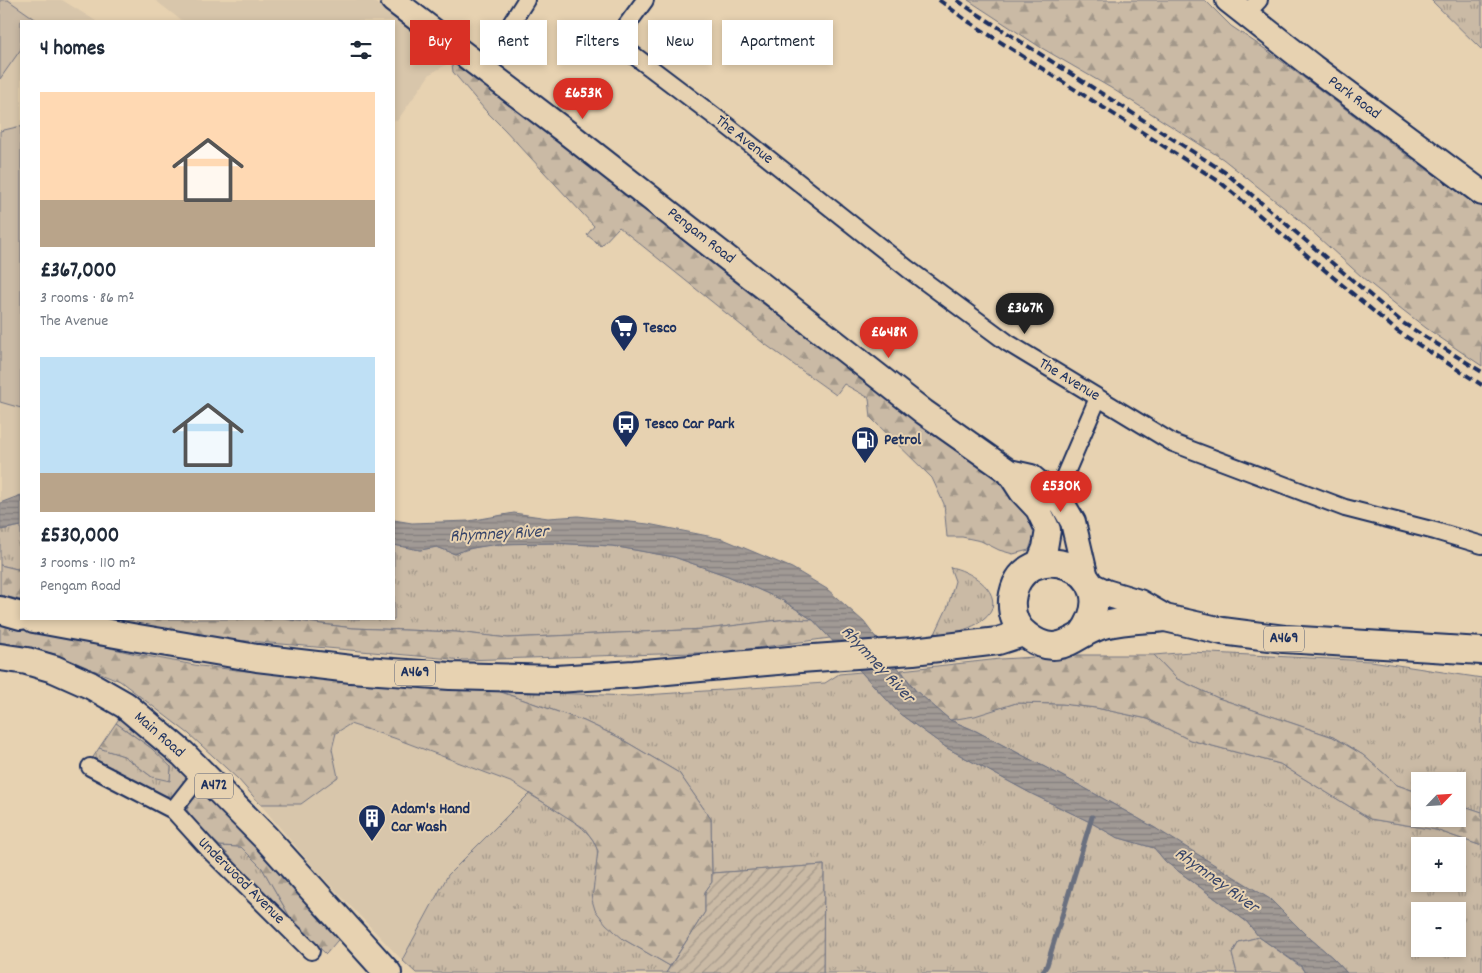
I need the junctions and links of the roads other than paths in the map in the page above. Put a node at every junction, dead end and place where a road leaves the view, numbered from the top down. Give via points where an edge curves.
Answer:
1 (393, 0) edge
2 (526, 0) edge
3 (645, 0) edge
4 (1228, 0) edge
5 (1252, 8) edge
6 (483, 68) junction
7 (1482, 193) edge
8 (1098, 398) junction
9 (1009, 472) junction
10 (1053, 495) junction
11 (1041, 516) junction
12 (1482, 545) edge
13 (1038, 565) junction
14 (1088, 582) junction
15 (0, 610) edge
16 (20, 616) edge
17 (1165, 618) junction
18 (39, 620) edge
19 (1023, 633) junction
20 (1082, 634) junction
21 (1406, 646) junction
22 (1482, 650) edge
23 (0, 657) edge
24 (1482, 662) edge
25 (90, 767) dead end
26 (202, 774) junction
27 (173, 810) junction
28 (311, 951) dead end
29 (388, 973) edge

1 - 6 street, Pengam Road
2 - 6 street
3 - 8 street, The Avenue via 615,41 970,315 1008,343
4 - 5 street, Park Road
5 - 7 street, Park Road
6 - 9 street, Pengam Road via 924,412
8 - 10 street via 1061,484
8 - 12 street, The Avenue via 1182,447 1345,508
9 - 10 street, Pengam Road via 1030,477
9 - 11 street, Pengam Road
10 - 11 street
10 - 14 street, Pengam Road via 1062,503 1072,522
11 - 13 street, Pengam Road via 1048,530
13 - 14 main road, A469 via 1049,562 1074,567
13 - 19 main road via 1027,571 1013,592 1011,607
14 - 17 main road, A469 via 1106,593 1139,603
14 - 20 main road via 1095,599 1090,624
15 - 16 main road
17 - 20 main road, A469 via 1115,622
17 - 21 main road, A469 via 1222,631 1284,639
18 - 19 main road, A469 via 257,658 351,669 556,679 913,651 998,641
19 - 20 main road, A469 via 1033,641 1059,646
21 - 22 main road, A469
21 - 24 main road, A469
23 - 26 main road, Main Road / A472 via 54,669 125,705
25 - 27 street, Underwood Avenue
26 - 27 street
26 - 29 main road, Main Road / A472 via 265,837
27 - 28 street, Underwood Avenue

